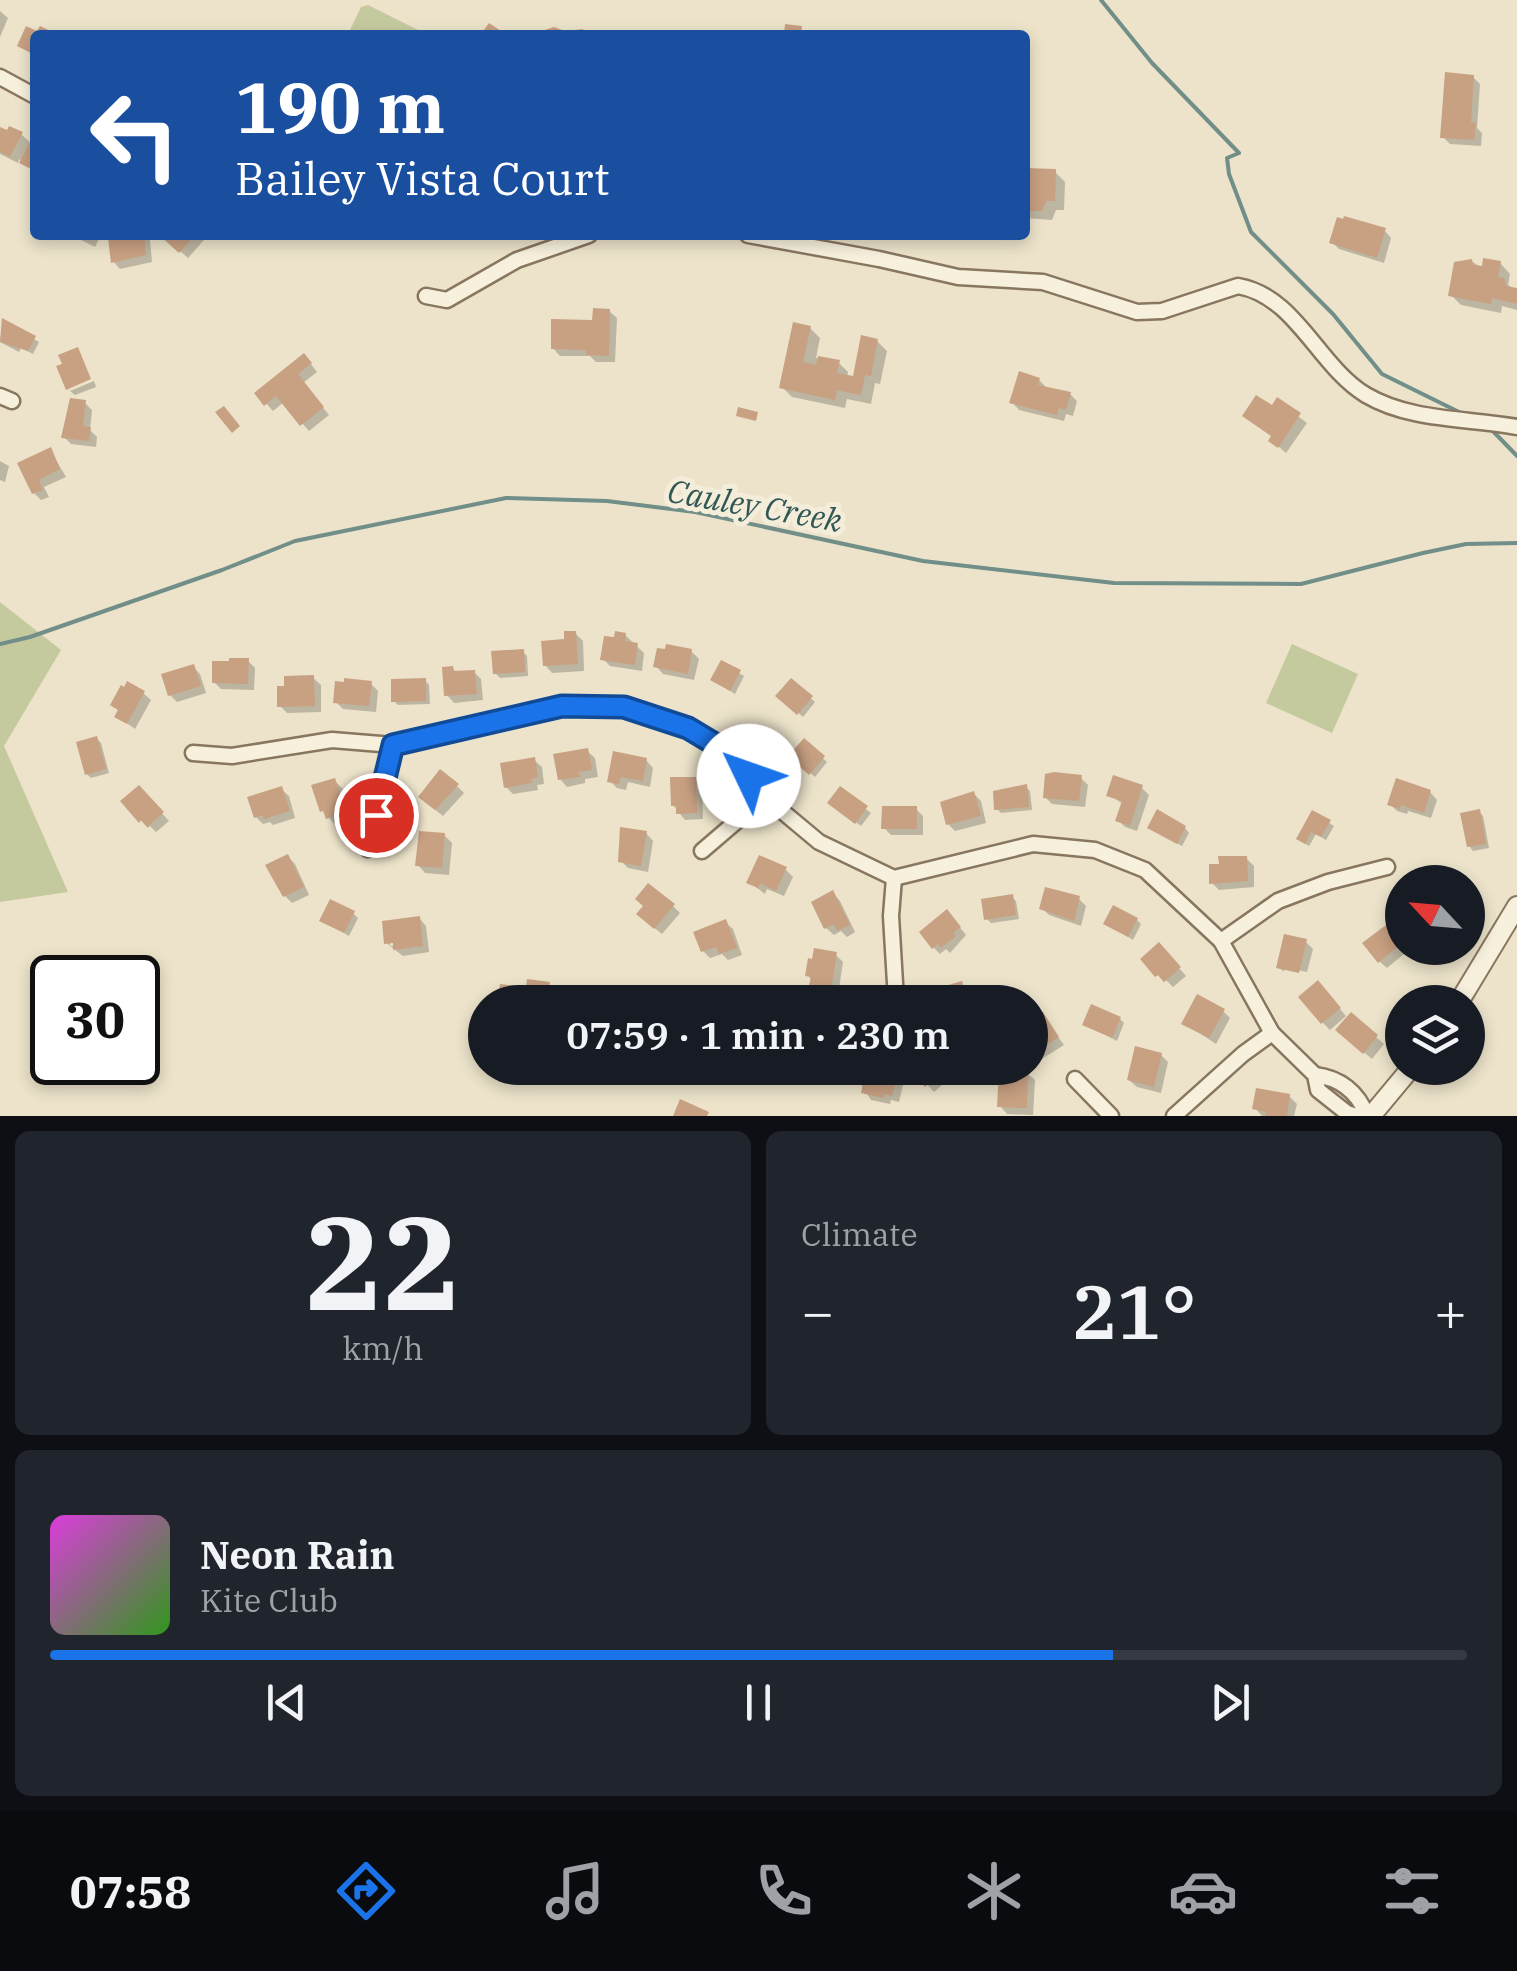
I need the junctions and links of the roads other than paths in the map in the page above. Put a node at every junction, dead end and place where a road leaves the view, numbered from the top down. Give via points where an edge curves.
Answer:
1 (0, 77) edge
2 (30, 93) edge
3 (574, 240) edge
4 (775, 240) edge
5 (426, 296) dead end
6 (1517, 427) edge
7 (393, 745) junction
8 (193, 752) dead end
9 (765, 797) junction
10 (368, 850) dead end
11 (702, 851) dead end
12 (1385, 867) edge
13 (894, 878) junction
14 (1517, 906) edge
15 (1222, 941) junction
16 (895, 985) edge
17 (1469, 985) edge
18 (1272, 1033) junction
19 (1315, 1075) junction
20 (1075, 1079) dead end
21 (1396, 1085) edge
22 (1112, 1116) edge
23 (1174, 1116) edge
24 (1356, 1116) edge
25 (1369, 1116) edge

1 - 2 street
3 - 5 street via 516,260 447,300
4 - 6 street via 958,278 1042,282 1137,312 1251,288 1382,404
7 - 8 street via 332,740 232,756
7 - 9 street via 562,706 624,707 688,728 733,755
7 - 10 street
9 - 11 street
9 - 13 street via 818,842
12 - 15 street via 1278,902
13 - 15 street via 1033,844 1095,850 1145,870
13 - 16 street
14 - 17 street
15 - 18 street
18 - 19 street
18 - 23 street
19 - 24 street via 1318,1090
19 - 25 street via 1334,1078 1362,1100
20 - 22 street
21 - 25 street

